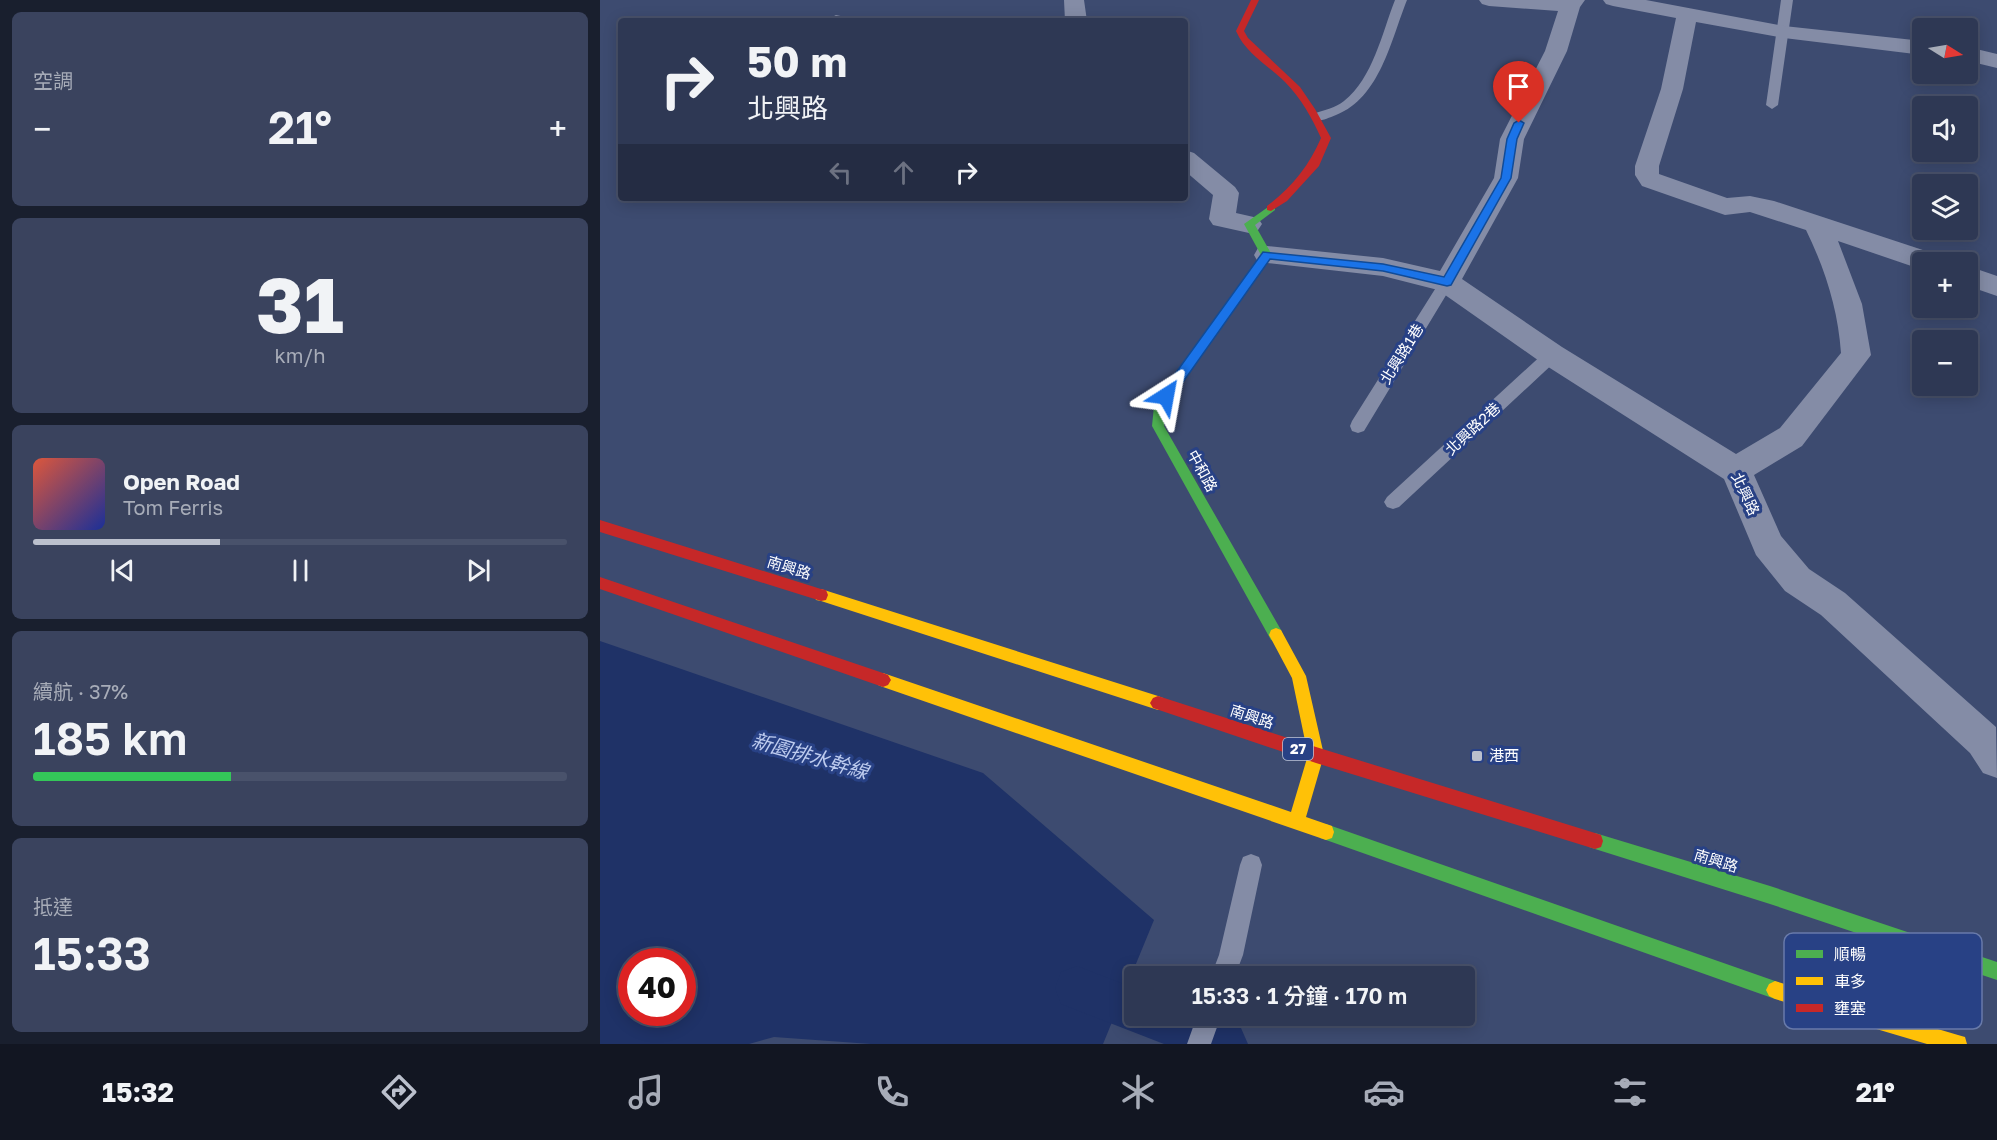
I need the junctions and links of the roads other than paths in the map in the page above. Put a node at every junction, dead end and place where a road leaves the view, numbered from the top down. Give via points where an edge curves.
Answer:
1 (1074, 0) edge
2 (1255, 0) edge
3 (1401, 0) edge
4 (1490, 0) edge
5 (1613, 0) edge
6 (1787, 0) edge
7 (1572, 3) edge
8 (1687, 14) junction
9 (1076, 18) edge
10 (1784, 32) junction
11 (1912, 47) edge
12 (1978, 56) edge
13 (1997, 61) edge
14 (1772, 105) dead end
15 (1318, 117) junction
16 (1188, 161) edge
17 (1250, 224) junction
18 (1816, 224) junction
19 (1267, 255) junction
20 (1912, 256) edge
21 (1978, 279) edge
22 (1447, 282) junction
23 (1997, 286) edge
24 (1552, 355) junction
25 (1358, 426) dead end
26 (1736, 470) junction
27 (1393, 502) dead end
28 (600, 526) edge
29 (600, 583) edge
30 (1316, 755) junction
31 (1997, 759) edge
32 (1296, 822) junction
33 (1251, 865) dead end
34 (1883, 933) edge
35 (1227, 966) edge
36 (1982, 966) edge
37 (1997, 971) edge
38 (1784, 993) edge
39 (1205, 1026) edge
40 (1907, 1029) edge
41 (1199, 1044) edge
42 (1958, 1044) edge

1 - 9 street
2 - 15 main road via 1240,31 1243,40 1293,83
3 - 15 lane via 1359,94 1348,104
4 - 7 street
5 - 8 street
6 - 10 lane
7 - 22 street via 1556,51 1512,139 1506,178
8 - 10 street
8 - 18 street via 1672,89 1647,175 1668,187 1725,207 1750,204
10 - 11 street
10 - 14 lane
12 - 13 street
15 - 17 main road via 1326,138 1316,164 1283,199
16 - 17 street via 1226,193 1222,219
17 - 19 main road
18 - 20 street
18 - 26 street via 1834,259 1855,324 1856,355 1791,437
19 - 22 street, 北興路 via 1383,267
19 - 30 main road, 中和路 via 1173,385 1160,406 1158,426 1299,676
21 - 23 street
22 - 24 street, 北興路
22 - 25 lane, 北興路1巷
24 - 26 street, 北興路
24 - 27 lane, 北興路2巷
26 - 31 street, 北興路 via 1768,545 1797,580 1833,604 1983,740
28 - 30 main road, 南興路 / 27
29 - 32 main road
30 - 32 main road, 中和路
30 - 34 main road, 南興路 / 27
32 - 38 main road
33 - 35 lane
36 - 37 main road, 南興路 / 27
39 - 41 lane
40 - 42 main road

